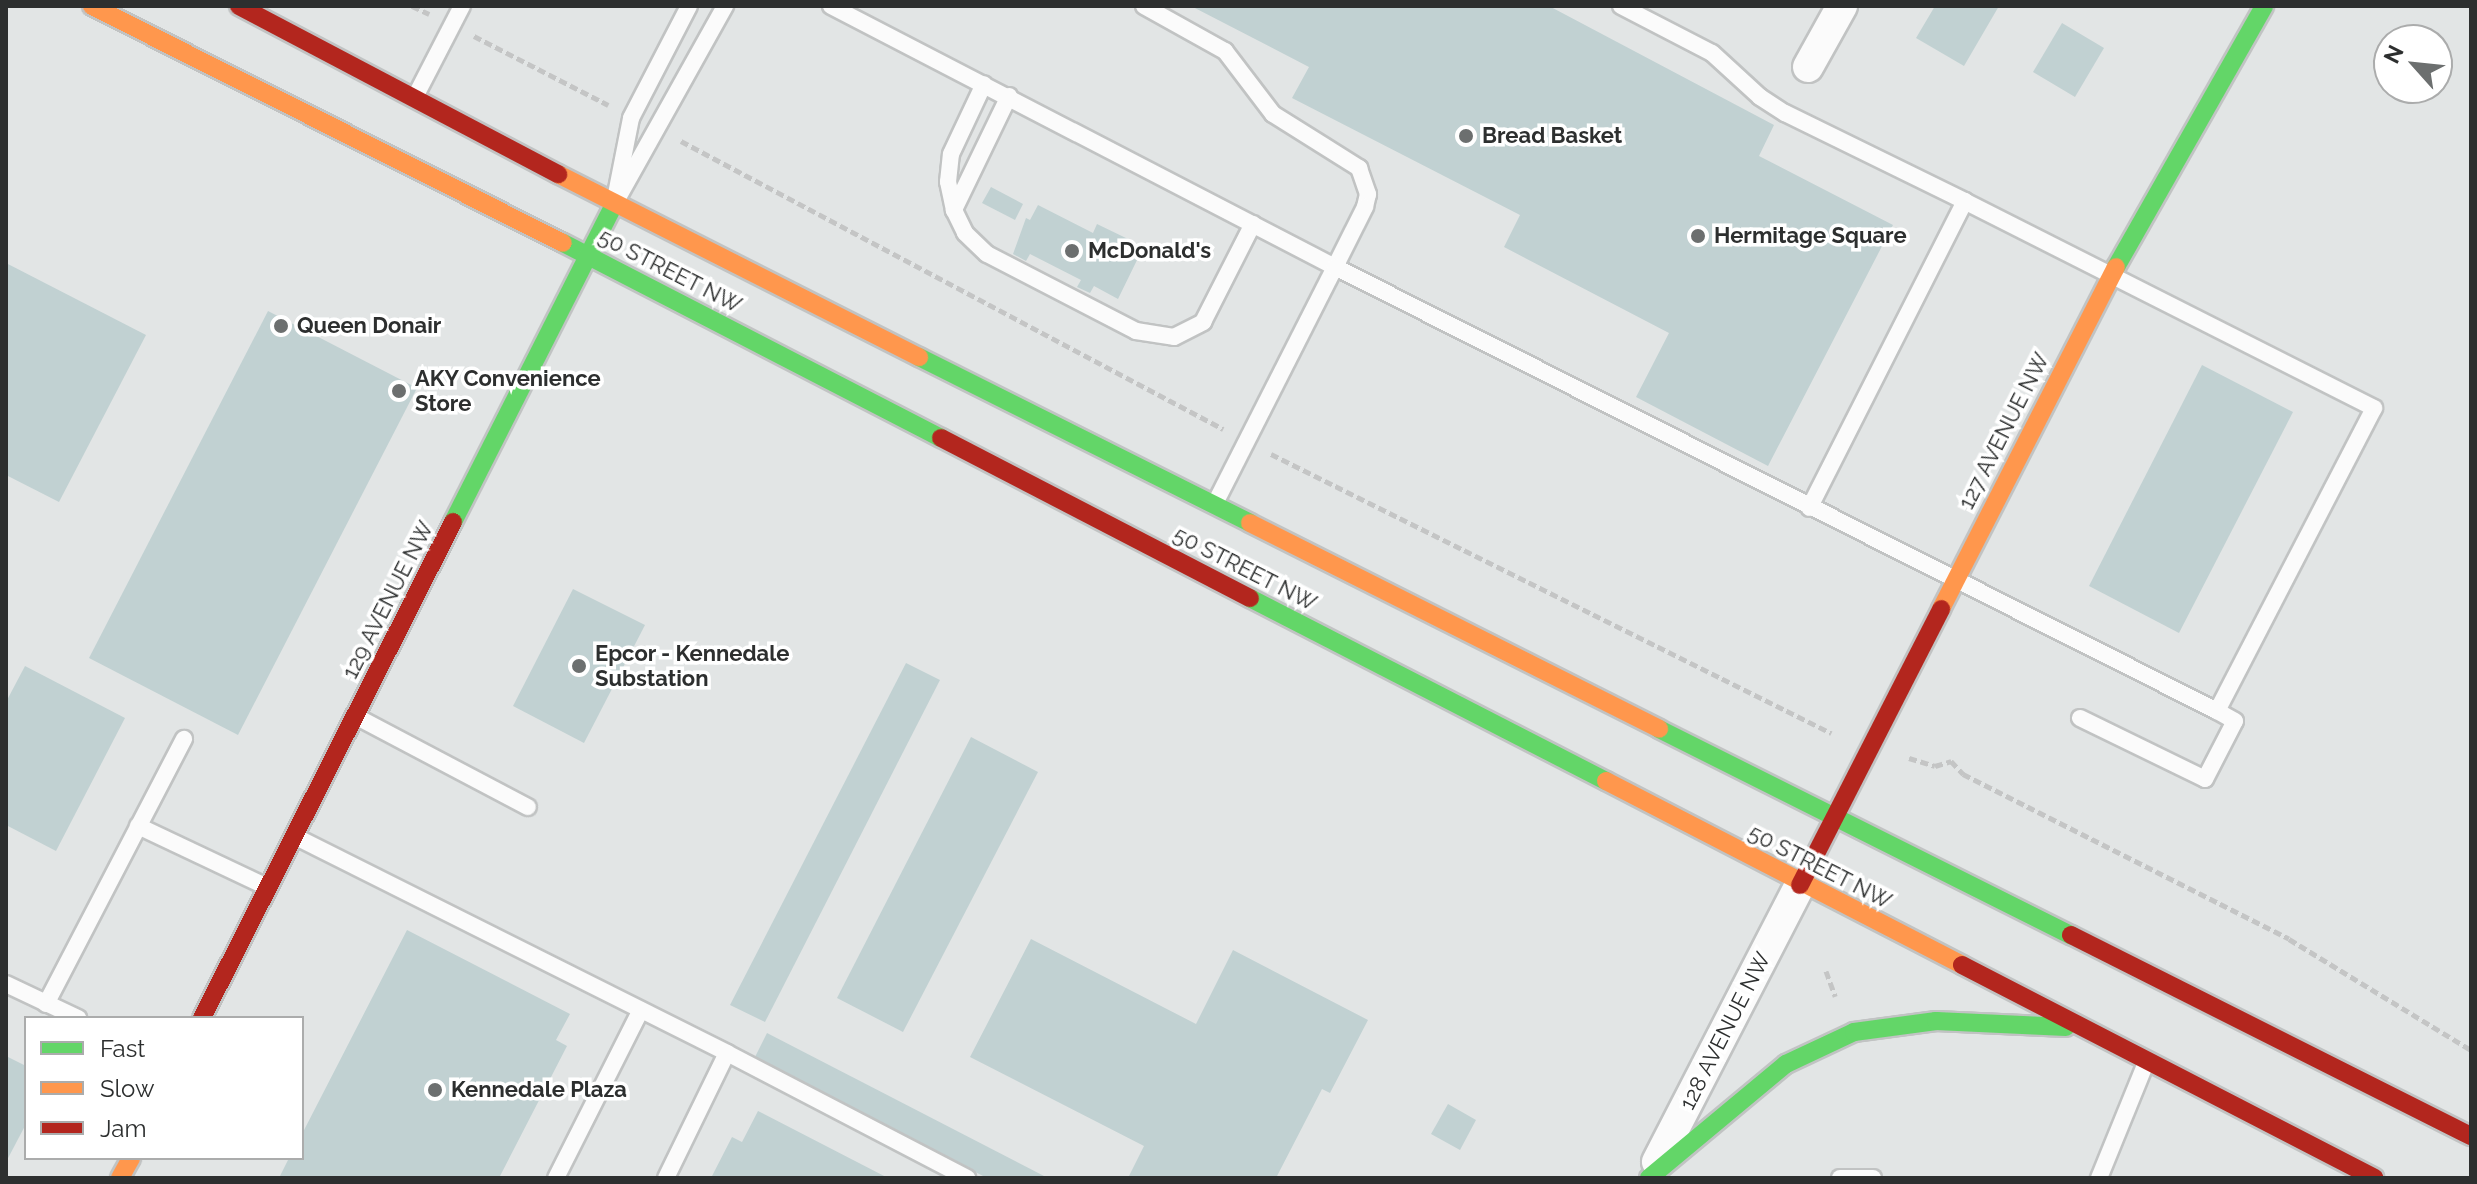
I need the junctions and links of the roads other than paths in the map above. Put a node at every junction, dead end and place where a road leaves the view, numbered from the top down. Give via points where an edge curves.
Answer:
1 (92, 6) edge
2 (239, 6) edge
3 (280, 6) edge
4 (462, 6) edge
5 (689, 6) edge
6 (725, 6) edge
7 (831, 6) edge
8 (1144, 6) edge
9 (1621, 6) edge
10 (1842, 6) edge
11 (2264, 6) edge
12 (271, 23) junction
13 (1808, 67) dead end
14 (984, 84) junction
15 (1009, 96) junction
16 (414, 97) junction
17 (1965, 201) junction
18 (614, 204) junction
19 (954, 210) junction
20 (1253, 224) junction
21 (591, 257) junction
22 (1335, 267) junction
23 (2112, 274) junction
24 (1213, 506) junction
25 (1809, 508) junction
26 (1954, 580) junction
27 (2217, 711) junction
28 (356, 716) junction
29 (2080, 718) dead end
30 (184, 739) dead end
31 (528, 807) dead end
32 (1834, 818) junction
33 (138, 826) junction
34 (294, 836) junction
35 (1800, 885) junction
36 (268, 888) junction
37 (6, 984) edge
38 (46, 1004) junction
39 (641, 1010) junction
40 (73, 1016) edge
41 (203, 1016) edge
42 (2081, 1027) junction
43 (727, 1053) junction
44 (2146, 1062) junction
45 (2471, 1136) edge
46 (130, 1160) edge
47 (120, 1178) edge
48 (556, 1178) edge
49 (666, 1178) edge
50 (967, 1178) edge
51 (1649, 1178) edge
52 (1840, 1178) edge
53 (1873, 1178) edge
54 (2099, 1178) edge
55 (2374, 1178) edge

1 - 21 main road, 50 STREET NW
2 - 12 main road, 50 STREET NW
3 - 12 lane
4 - 16 lane
5 - 18 lane via 631,118
6 - 18 lane via 659,132
7 - 14 lane
8 - 22 lane via 1225,51 1273,114 1359,168 1368,194 1365,207
9 - 17 lane via 1712,53 1785,113
10 - 13 street
11 - 23 main road, 127 AVENUE NW
12 - 16 main road, 50 STREET NW
14 - 15 lane
14 - 19 lane via 951,154 948,182
15 - 19 lane
15 - 20 lane
16 - 18 main road, 50 STREET NW
17 - 23 lane
17 - 25 lane
18 - 21 main road, 129 AVENUE NW
18 - 24 main road, 50 STREET NW
19 - 20 lane via 965,233 987,254 1136,331 1161,338 1190,332 1203,322
20 - 22 lane
21 - 28 main road, 129 AVENUE NW
21 - 35 main road, 50 STREET NW
22 - 24 lane
22 - 25 lane
23 - 26 main road, 127 AVENUE NW
23 - 27 lane via 2374,408
24 - 32 main road, 50 STREET NW
25 - 26 lane
26 - 27 lane
26 - 32 main road, 127 AVENUE NW
27 - 29 lane via 2235,721 2205,779
28 - 31 lane
28 - 34 main road, 129 AVENUE NW
30 - 33 lane
32 - 35 main road, 127 AVENUE NW
32 - 45 main road, 50 STREET NW
33 - 36 lane
33 - 38 lane
34 - 36 main road, 129 AVENUE NW
34 - 39 lane
35 - 42 main road, 50 STREET NW
35 - 51 street, 128 AVENUE NW
36 - 41 main road, 129 AVENUE NW
37 - 38 lane
38 - 40 lane
39 - 43 lane
39 - 48 lane
42 - 44 main road, 50 STREET NW
42 - 51 main road via 1936,1021 1854,1032 1786,1064
43 - 49 lane
43 - 50 lane
44 - 54 lane
44 - 55 main road, 50 STREET NW
46 - 47 main road
52 - 53 lane

